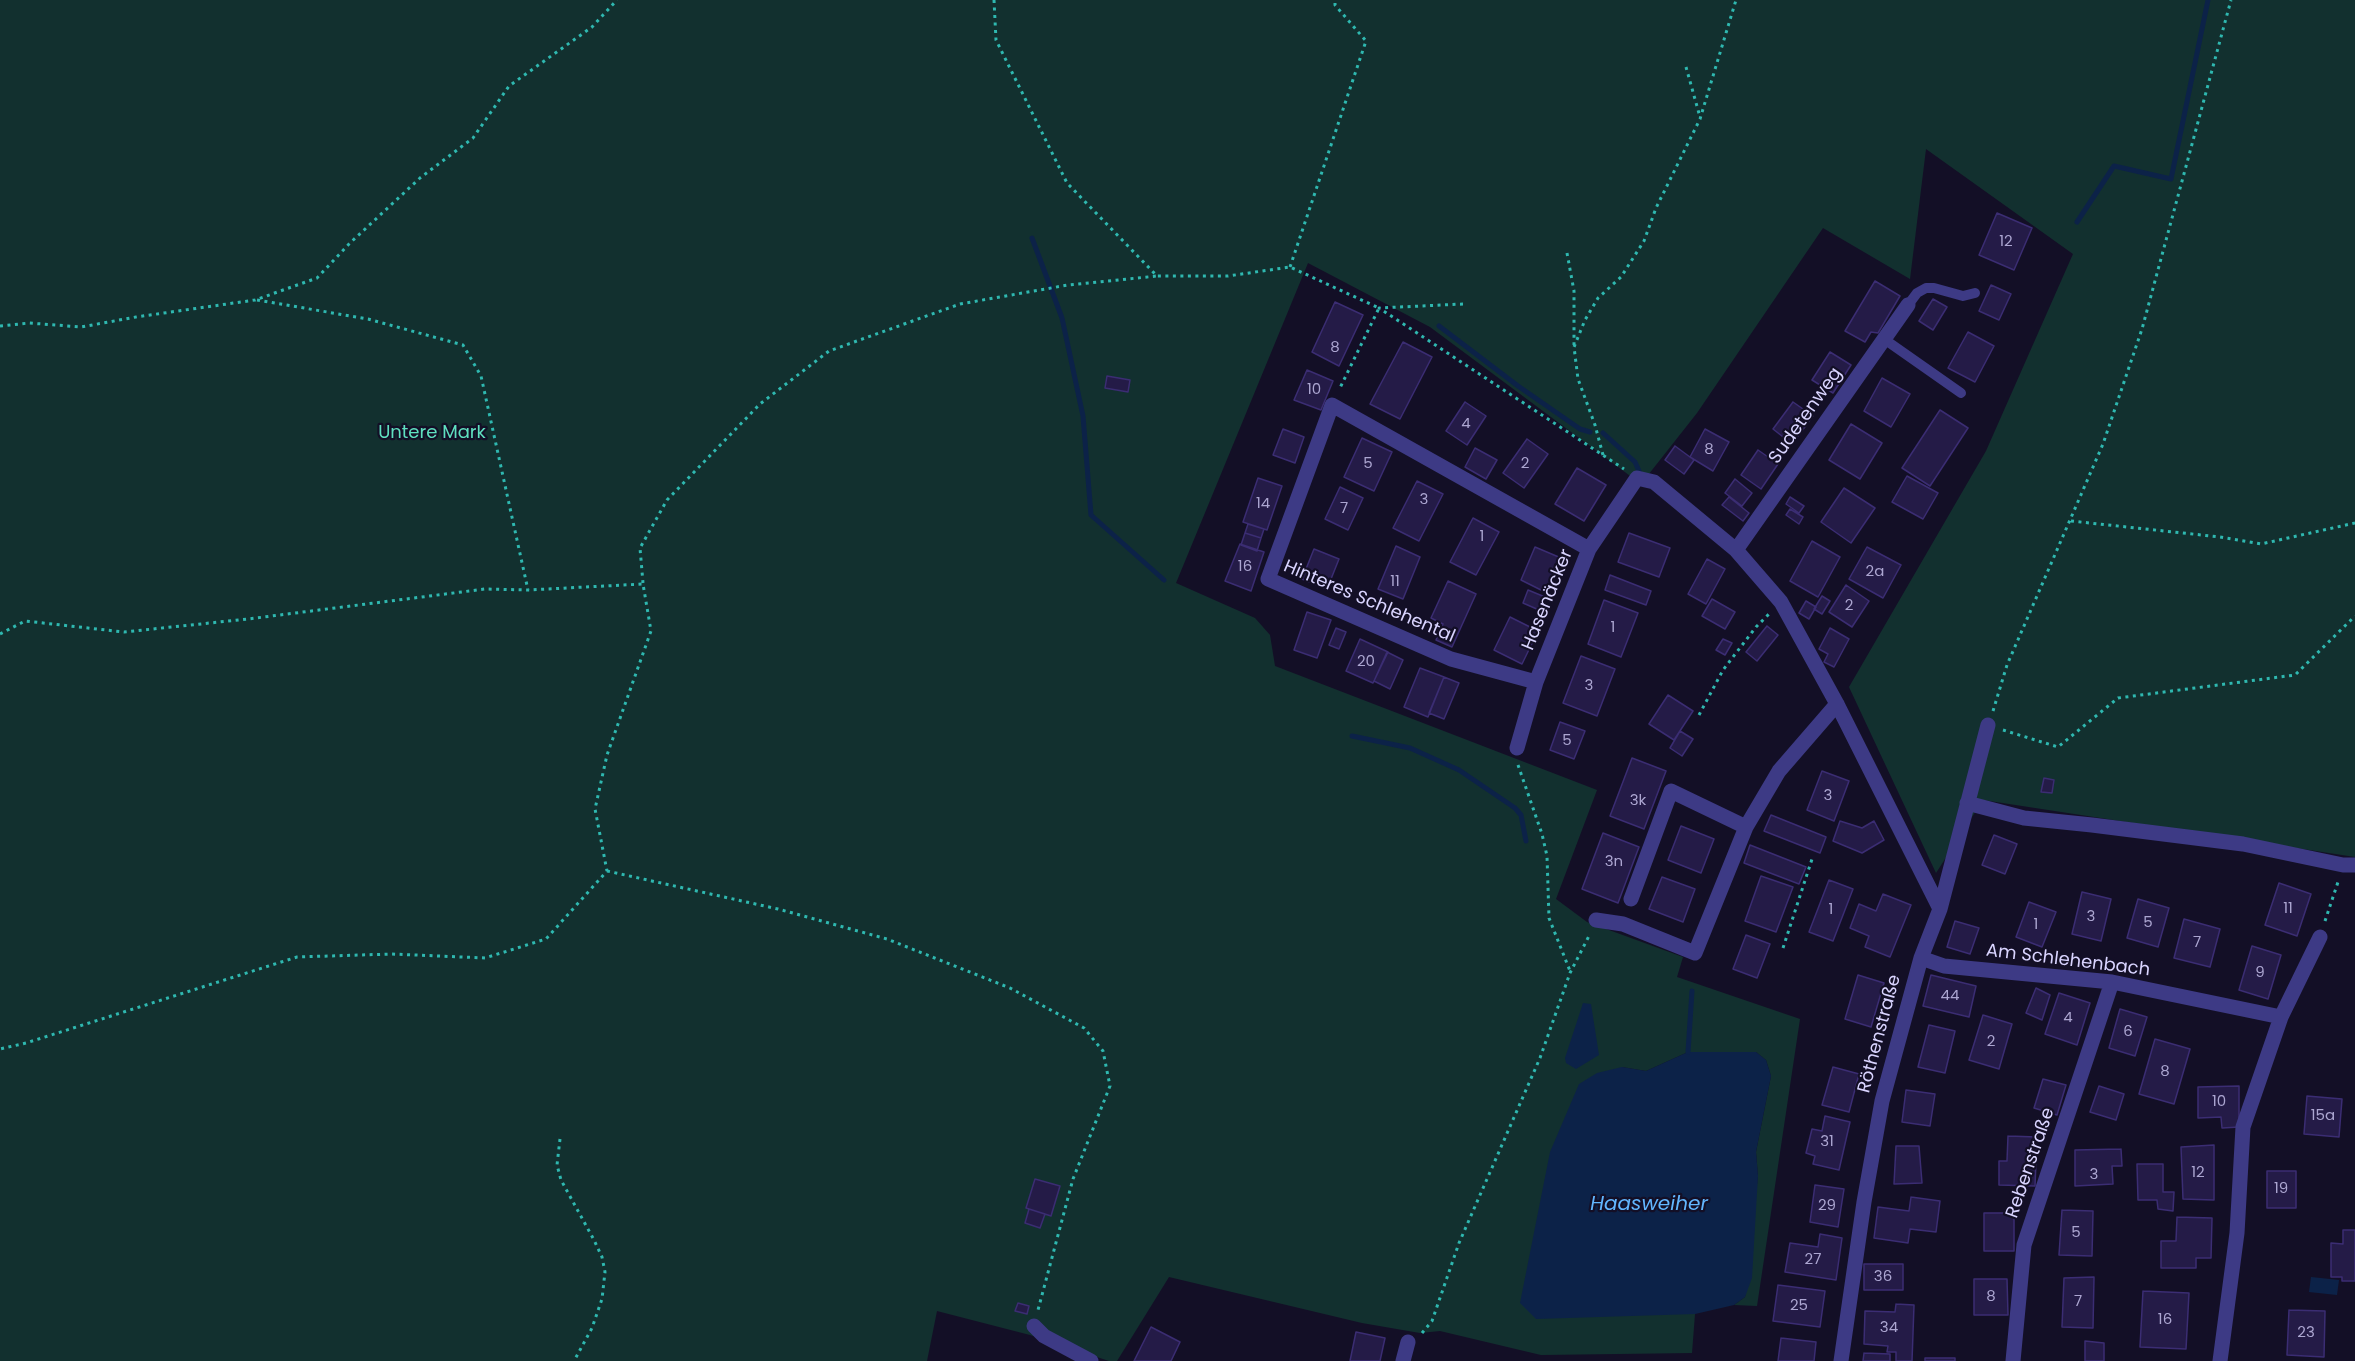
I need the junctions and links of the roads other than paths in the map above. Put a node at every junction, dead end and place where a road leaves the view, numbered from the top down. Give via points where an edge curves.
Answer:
1 (1975, 293) dead end
2 (1908, 305) joint
3 (1884, 339) junction
4 (1961, 393) dead end
5 (1589, 549) junction
6 (1736, 550) junction
7 (1536, 682) junction
8 (1837, 704) junction
9 (1988, 725) road end
10 (1517, 748) road end
11 (1967, 803) junction
12 (1746, 827) junction
13 (2349, 865) edge
14 (1632, 899) dead end
15 (1940, 909) junction
16 (1596, 920) road end
17 (2320, 937) road end
18 (1920, 958) junction
19 (2112, 982) junction
20 (2281, 1017) junction
21 (1034, 1326) road end
22 (1408, 1342) road end
23 (1091, 1361) edge
24 (1404, 1361) edge
25 (1841, 1361) edge
26 (2013, 1361) edge
27 (2220, 1361) edge

1 - 2 lane via 1964,296 1926,288
2 - 3 street, Sudetenweg
3 - 4 lane
3 - 6 street, Sudetenweg
5 - 6 street, Hasenäcker via 1637,477 1654,482
5 - 7 street, Hasenäcker
5 - 7 street, Hinteres Schlehental via 1332,405 1268,579 1451,659
6 - 8 street via 1781,602
7 - 10 street, Hasenäcker
8 - 12 street via 1779,771
8 - 15 street
9 - 11 street, Röthenstraße
11 - 13 street via 2024,818 2243,844
11 - 15 street, Röthenstraße
12 - 14 street via 1671,791
12 - 16 street via 1695,952 1623,924
15 - 18 street, Röthenstraße
17 - 20 street
18 - 19 street, Am Schlehenbach via 1944,966
18 - 25 street, Röthenstraße via 1882,1101
19 - 20 street, Am Schlehenbach
19 - 26 street, Rebenstraße via 2024,1245
20 - 27 street via 2243,1127 2236,1233
21 - 23 street via 1044,1336
22 - 24 street

